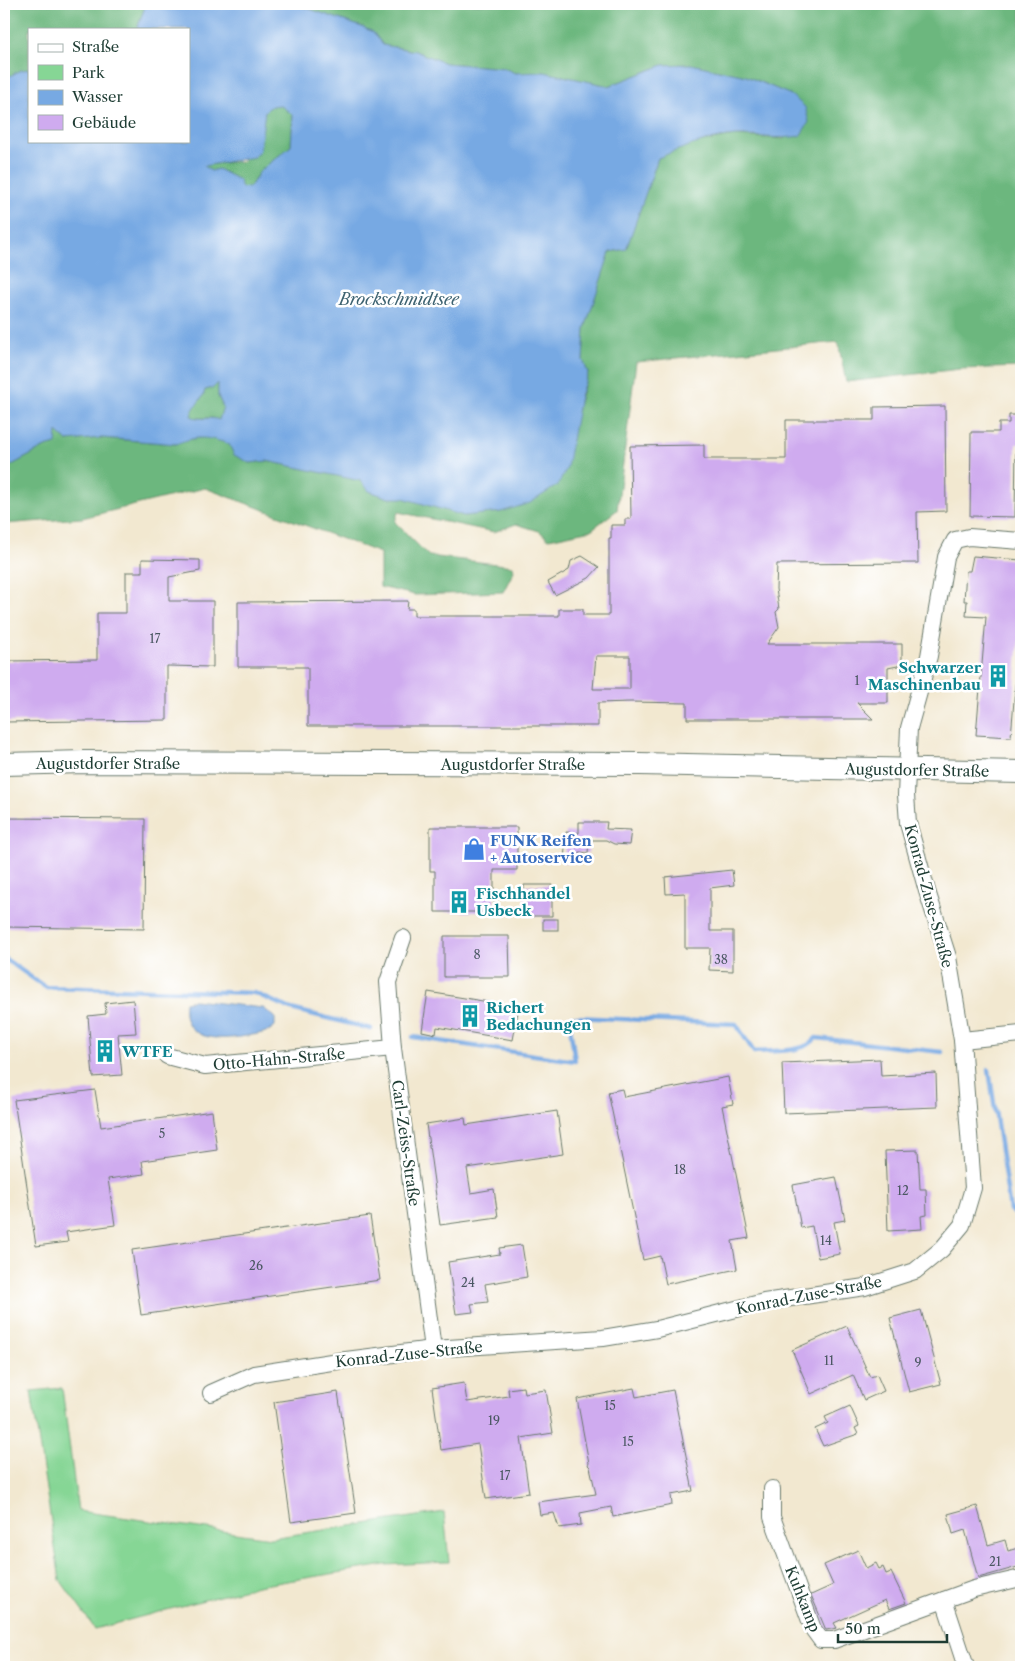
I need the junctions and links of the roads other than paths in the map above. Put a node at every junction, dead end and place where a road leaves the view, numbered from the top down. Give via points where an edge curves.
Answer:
1 (1021, 541) edge
2 (4, 764) edge
3 (908, 771) junction
4 (1021, 772) edge
5 (403, 938) dead end
6 (1021, 1034) edge
7 (962, 1040) junction
8 (393, 1048) junction
9 (167, 1056) dead end
10 (433, 1349) junction
11 (211, 1393) dead end
12 (772, 1489) dead end
13 (1021, 1578) edge
14 (944, 1600) junction
15 (966, 1667) edge

1 - 3 street, Konrad-Zuse-Straße via 969,537 955,540 946,557 929,656 909,728
2 - 3 main road, Augustdorfer Straße via 640,764
3 - 4 main road, Augustdorfer Straße
3 - 7 street, Konrad-Zuse-Straße via 908,823 948,957
5 - 8 street, Carl-Zeiss-Straße via 388,982
6 - 7 street
7 - 10 street, Konrad-Zuse-Straße via 973,1188 962,1224 942,1249 915,1270 865,1287 764,1302 657,1329 555,1342
8 - 9 street, Otto-Hahn-Straße via 205,1066
8 - 10 street, Carl-Zeiss-Straße
10 - 11 street, Konrad-Zuse-Straße via 254,1374
12 - 14 street, Kuhkamp via 772,1517 813,1629 821,1640 834,1640
13 - 14 street, Kuhkamp
14 - 15 street

